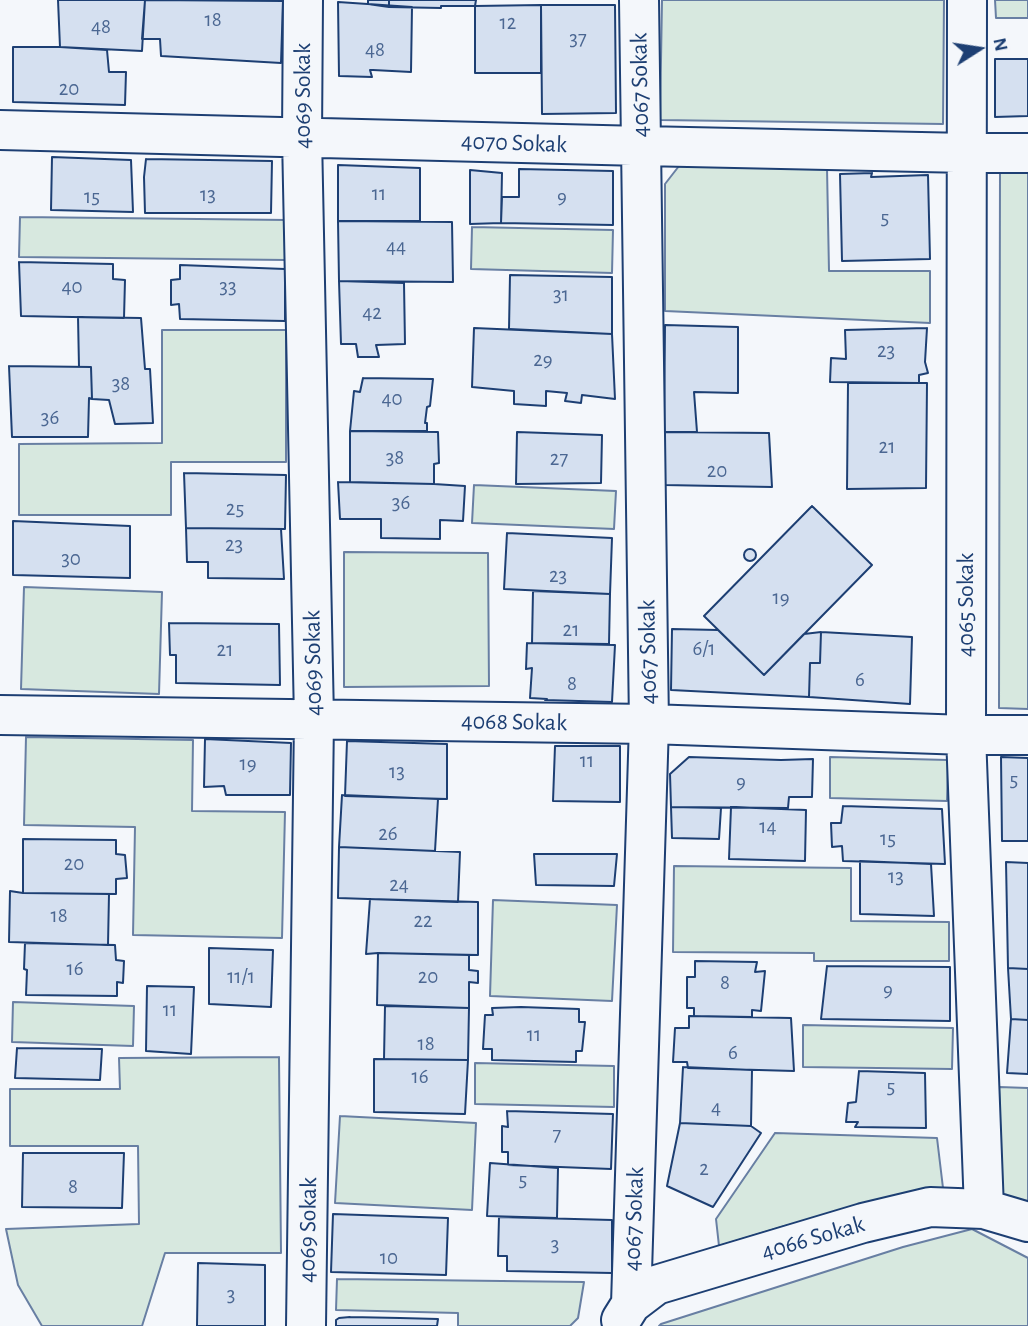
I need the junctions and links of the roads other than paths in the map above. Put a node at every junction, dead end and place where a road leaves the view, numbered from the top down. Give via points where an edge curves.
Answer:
1 (303, 0) edge
2 (639, 0) edge
3 (967, 0) edge
4 (0, 130) edge
5 (302, 137) junction
6 (642, 146) junction
7 (967, 153) junction
8 (1028, 153) edge
9 (0, 715) edge
10 (314, 719) junction
11 (649, 724) junction
12 (967, 735) junction
13 (1028, 735) edge
14 (984, 1209) junction
15 (1028, 1222) edge
16 (625, 1315) edge
17 (306, 1326) edge

1 - 5 street, 4069 Sokak
2 - 6 street, 4067 Sokak
3 - 7 street, 4065 Sokak
4 - 5 street, 4070 Sokak
5 - 6 street, 4070 Sokak
5 - 10 street, 4069 Sokak
6 - 7 street, 4070 Sokak
6 - 11 street, 4067 Sokak
7 - 8 street, 4070 Sokak
7 - 12 street, 4065 Sokak
9 - 10 street, 4068 Sokak
10 - 11 street, 4068 Sokak
10 - 17 street, 4069 Sokak
11 - 12 street, 4068 Sokak
11 - 16 street, 4067 Sokak
12 - 13 street, 4068 Sokak
12 - 14 street, 4065 Sokak
14 - 15 street, 4066 Sokak
14 - 16 street, 4066 Sokak via 930,1207 863,1223 656,1285

